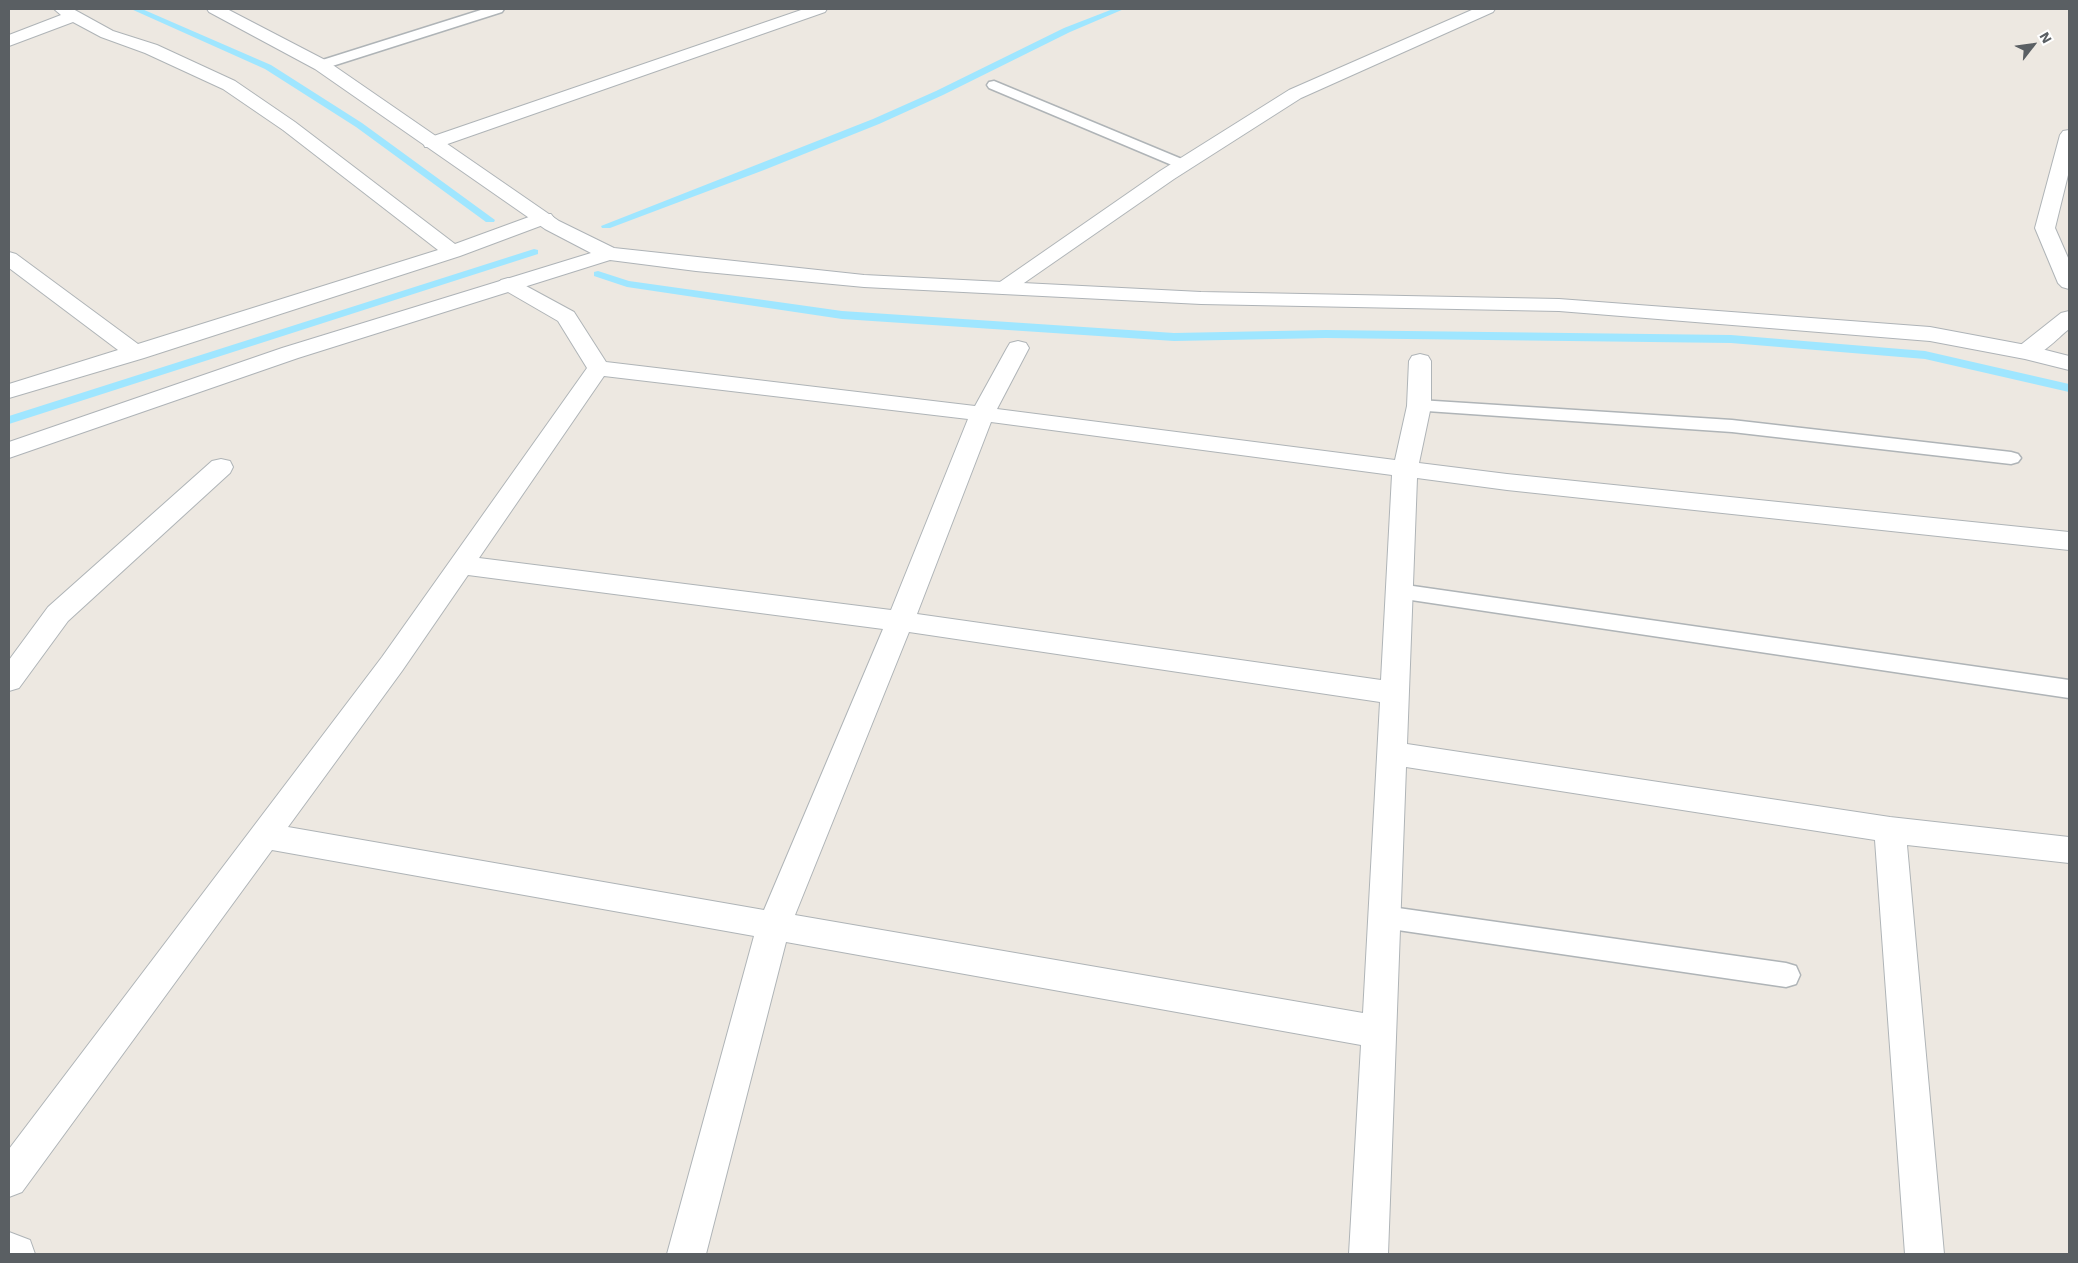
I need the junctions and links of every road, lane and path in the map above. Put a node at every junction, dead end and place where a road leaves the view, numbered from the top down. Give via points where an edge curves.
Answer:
1 (214, 9) edge
2 (497, 9) edge
3 (819, 9) edge
4 (1488, 9) edge
5 (68, 13) edge
6 (9, 42) edge
7 (321, 65) junction
8 (994, 85) dead end
9 (2069, 135) edge
10 (432, 143) junction
11 (1184, 165) junction
12 (544, 218) junction
13 (453, 252) junction
14 (609, 254) junction
15 (9, 258) edge
16 (2069, 283) edge
17 (508, 284) junction
18 (1004, 288) junction
19 (2069, 318) edge
20 (1018, 348) dead end
21 (2026, 352) junction
22 (136, 353) junction
23 (1420, 361) dead end
24 (2069, 363) edge
25 (598, 368) junction
26 (9, 391) edge
27 (1419, 406) junction
28 (982, 414) junction
29 (9, 450) edge
30 (2011, 458) dead end
31 (221, 467) dead end
32 (1405, 469) junction
33 (2069, 541) edge
34 (461, 565) junction
35 (1399, 592) junction
36 (900, 621) junction
37 (9, 681) edge
38 (2069, 689) edge
39 (1394, 693) junction
40 (1392, 752) junction
41 (1890, 830) junction
42 (264, 836) junction
43 (2069, 850) edge
44 (1384, 917) junction
45 (774, 925) junction
46 (1786, 974) dead end
47 (1379, 1032) junction
48 (9, 1179) edge
49 (9, 1251) edge
50 (16, 1254) edge
51 (686, 1254) edge
52 (1369, 1254) edge
53 (1925, 1254) edge

1 - 7 street
2 - 7 lane
3 - 10 street
4 - 11 street via 1295,94
5 - 6 street
5 - 13 street via 107,34 151,49 229,85 289,126
7 - 10 street
8 - 11 lane
9 - 16 street via 2045,228
10 - 12 street
11 - 18 street
12 - 13 street
12 - 14 street
13 - 22 street via 268,308
14 - 17 street
14 - 18 street via 864,281
15 - 22 street
17 - 25 street via 566,317
17 - 29 street via 290,353
18 - 21 street via 1201,298 1559,305 1930,334
19 - 21 street
20 - 28 street
21 - 24 street
22 - 26 street
23 - 27 street
25 - 28 street
25 - 34 street
27 - 30 lane via 1732,426
27 - 32 street
28 - 32 street
28 - 36 street
31 - 37 street via 58,614
32 - 33 street
32 - 35 street
34 - 36 street
34 - 42 street
35 - 38 lane
35 - 39 street
36 - 39 street
36 - 45 street
39 - 40 street
40 - 41 street
40 - 44 street
41 - 43 street
41 - 53 street
42 - 45 street
42 - 48 street
44 - 46 lane
44 - 47 street
45 - 47 street
45 - 51 street
47 - 52 street
49 - 50 street

